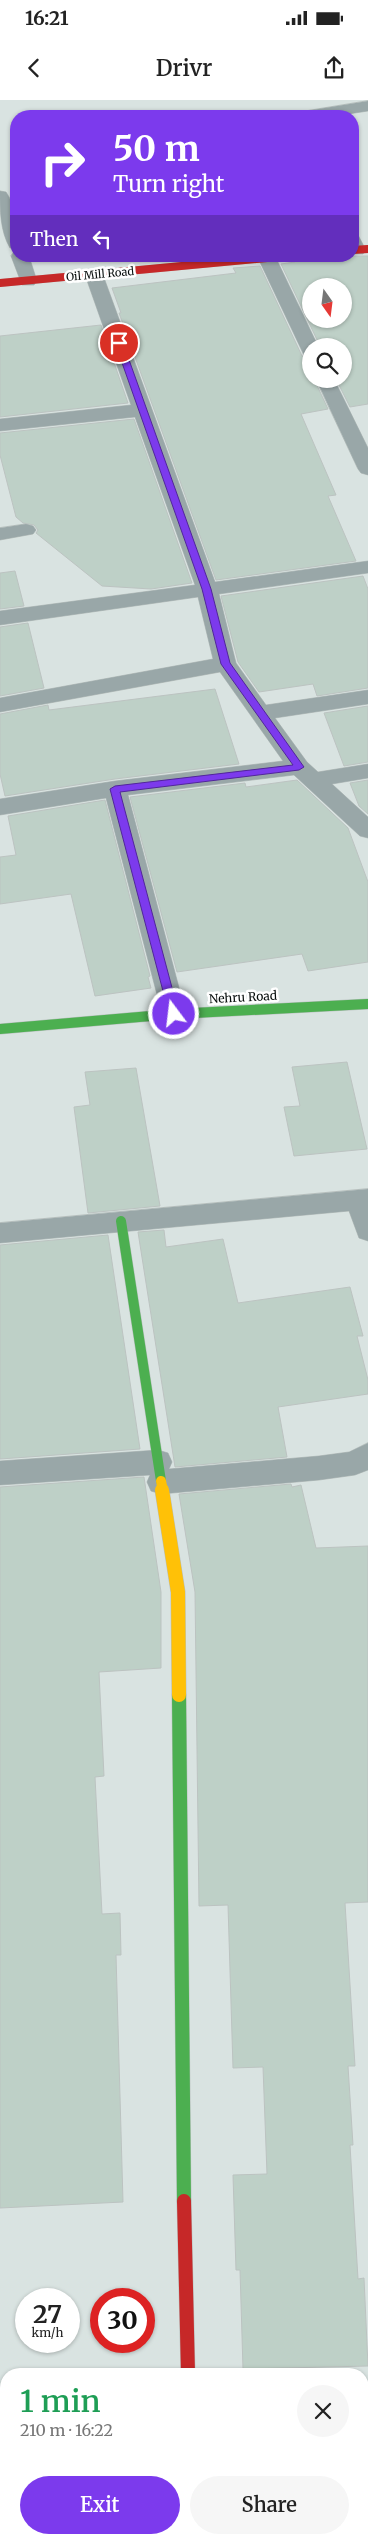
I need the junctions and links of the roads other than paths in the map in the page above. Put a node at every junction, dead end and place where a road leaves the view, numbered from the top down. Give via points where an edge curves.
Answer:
1 (325, 106) edge
2 (368, 106) edge
3 (0, 196) edge
4 (10, 226) edge
5 (22, 262) edge
6 (190, 262) edge
7 (269, 262) edge
8 (94, 275) junction
9 (28, 281) junction
10 (0, 283) edge
11 (305, 338) edge
12 (329, 388) edge
13 (143, 410) junction
14 (0, 425) edge
15 (368, 469) edge
16 (26, 530) dead end
17 (0, 534) edge
18 (368, 567) edge
19 (206, 589) junction
20 (0, 618) edge
21 (225, 664) junction
22 (368, 697) edge
23 (0, 705) edge
24 (261, 713) junction
25 (368, 771) edge
26 (306, 774) junction
27 (115, 789) junction
28 (0, 807) edge
29 (368, 830) edge
30 (368, 1004) edge
31 (174, 1014) junction
32 (0, 1029) edge
33 (363, 1200) edge
34 (121, 1221) junction
35 (368, 1231) edge
36 (0, 1233) edge
37 (368, 1455) edge
38 (160, 1472) junction
39 (0, 1473) edge
40 (188, 2368) edge

1 - 2 street
3 - 4 street
5 - 9 street
6 - 8 street, Oil Mill Road
7 - 11 street
8 - 9 street, Oil Mill Road
8 - 13 street
9 - 10 street, Oil Mill Road
12 - 15 street
13 - 14 street
13 - 19 street
16 - 17 street
18 - 19 street
19 - 20 street
19 - 21 street
21 - 23 street
21 - 24 street
22 - 24 street
24 - 26 street
25 - 26 street
26 - 27 street
26 - 29 street
27 - 28 street
27 - 31 street
30 - 31 street, Nehru Road
31 - 32 street, Nehru Road
33 - 34 street
33 - 35 street
34 - 36 street
34 - 38 street
37 - 38 street via 355,1463 319,1468
38 - 39 street
38 - 40 street via 178,1592 181,2037

